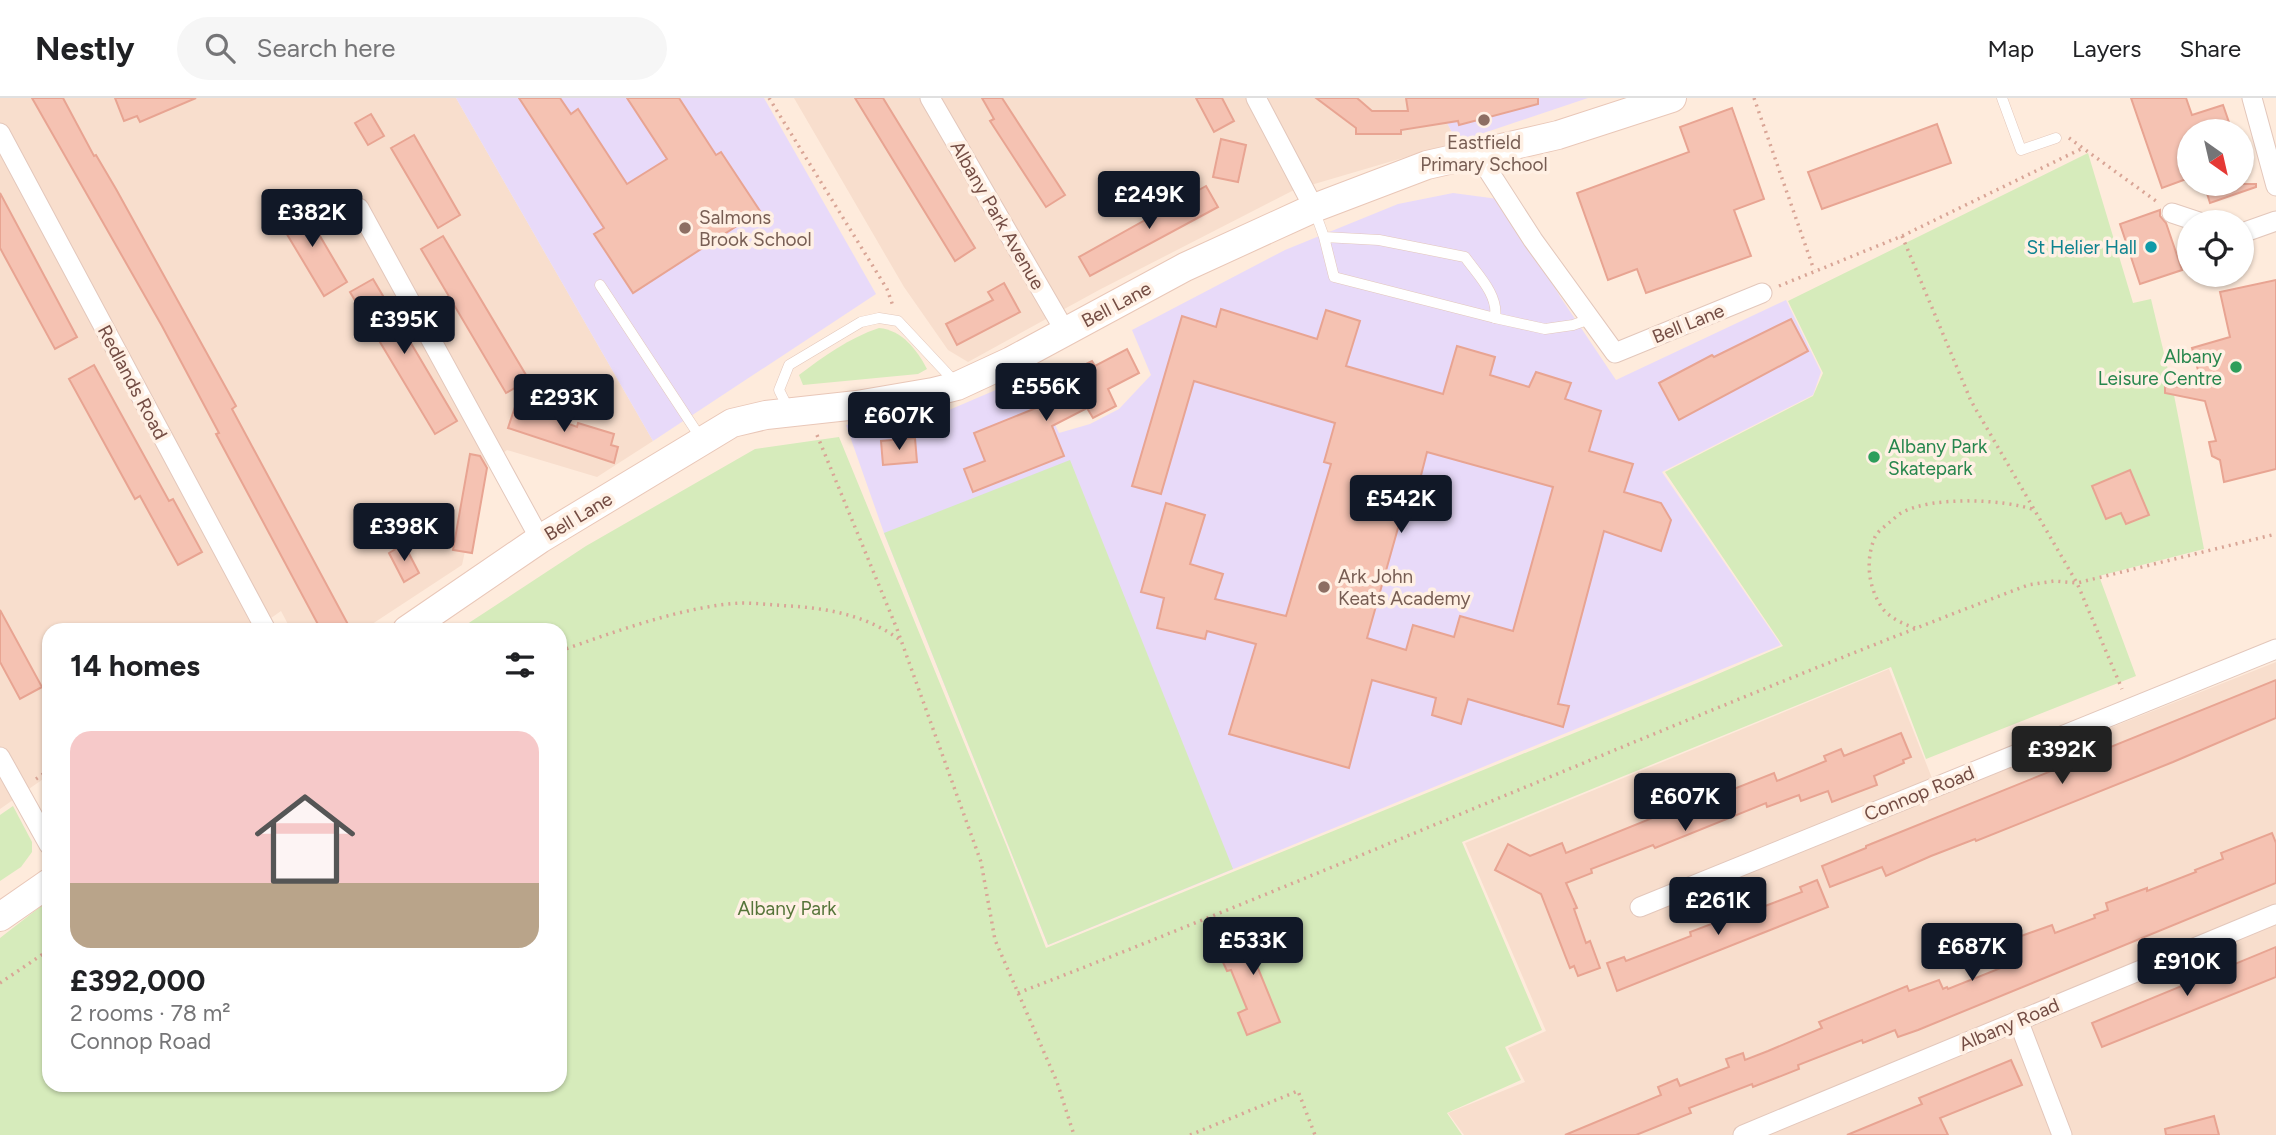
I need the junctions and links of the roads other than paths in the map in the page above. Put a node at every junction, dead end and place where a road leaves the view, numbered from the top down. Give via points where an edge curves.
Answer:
1 (930, 98) edge
2 (1256, 98) edge
3 (1672, 98) edge
4 (2003, 98) edge
5 (2252, 98) edge
6 (0, 133) edge
7 (2056, 138) road end
8 (1477, 153) junction
9 (2276, 186) edge
10 (359, 208) dead end
11 (1314, 208) junction
12 (2172, 213) road end
13 (2177, 215) edge
14 (2276, 221) edge
15 (2254, 229) edge
16 (1324, 237) junction
17 (600, 285) dead end
18 (1762, 293) road end
19 (1495, 317) junction
20 (1590, 319) junction
21 (1065, 331) junction
22 (957, 386) junction
23 (798, 411) junction
24 (702, 440) junction
25 (540, 539) junction
26 (262, 623) edge
27 (417, 623) edge
28 (2276, 649) edge
29 (0, 757) edge
30 (42, 832) edge
31 (42, 888) edge
32 (1640, 906) dead end
33 (2276, 914) edge
34 (0, 918) edge
35 (2018, 1020) junction
36 (1743, 1135) edge
37 (2062, 1135) edge

1 - 21 street, Albany Park Avenue
2 - 11 street
3 - 8 street via 1558,135
4 - 7 lane via 2021,150
5 - 9 street
6 - 26 street, Redlands Road
8 - 11 street, Bell Lane via 1427,165
8 - 20 street, Bell Lane
10 - 25 street
11 - 16 lane
11 - 21 street, Bell Lane via 1209,255
12 - 13 street
14 - 15 street
16 - 19 lane via 1334,277
16 - 19 lane via 1379,240 1465,257 1489,290 1497,308
17 - 24 lane
18 - 20 street, Bell Lane via 1615,353
19 - 20 lane via 1545,329
21 - 22 street, Bell Lane
22 - 23 street, Bell Lane
22 - 23 lane via 898,321 878,318 861,322 789,365 779,390
23 - 24 street, Bell Lane via 732,424
24 - 25 street, Bell Lane
25 - 27 street, Bell Lane
28 - 32 street, Connop Road
29 - 30 street
31 - 34 street
33 - 35 street, Albany Road
35 - 36 street, Albany Road
35 - 37 street

